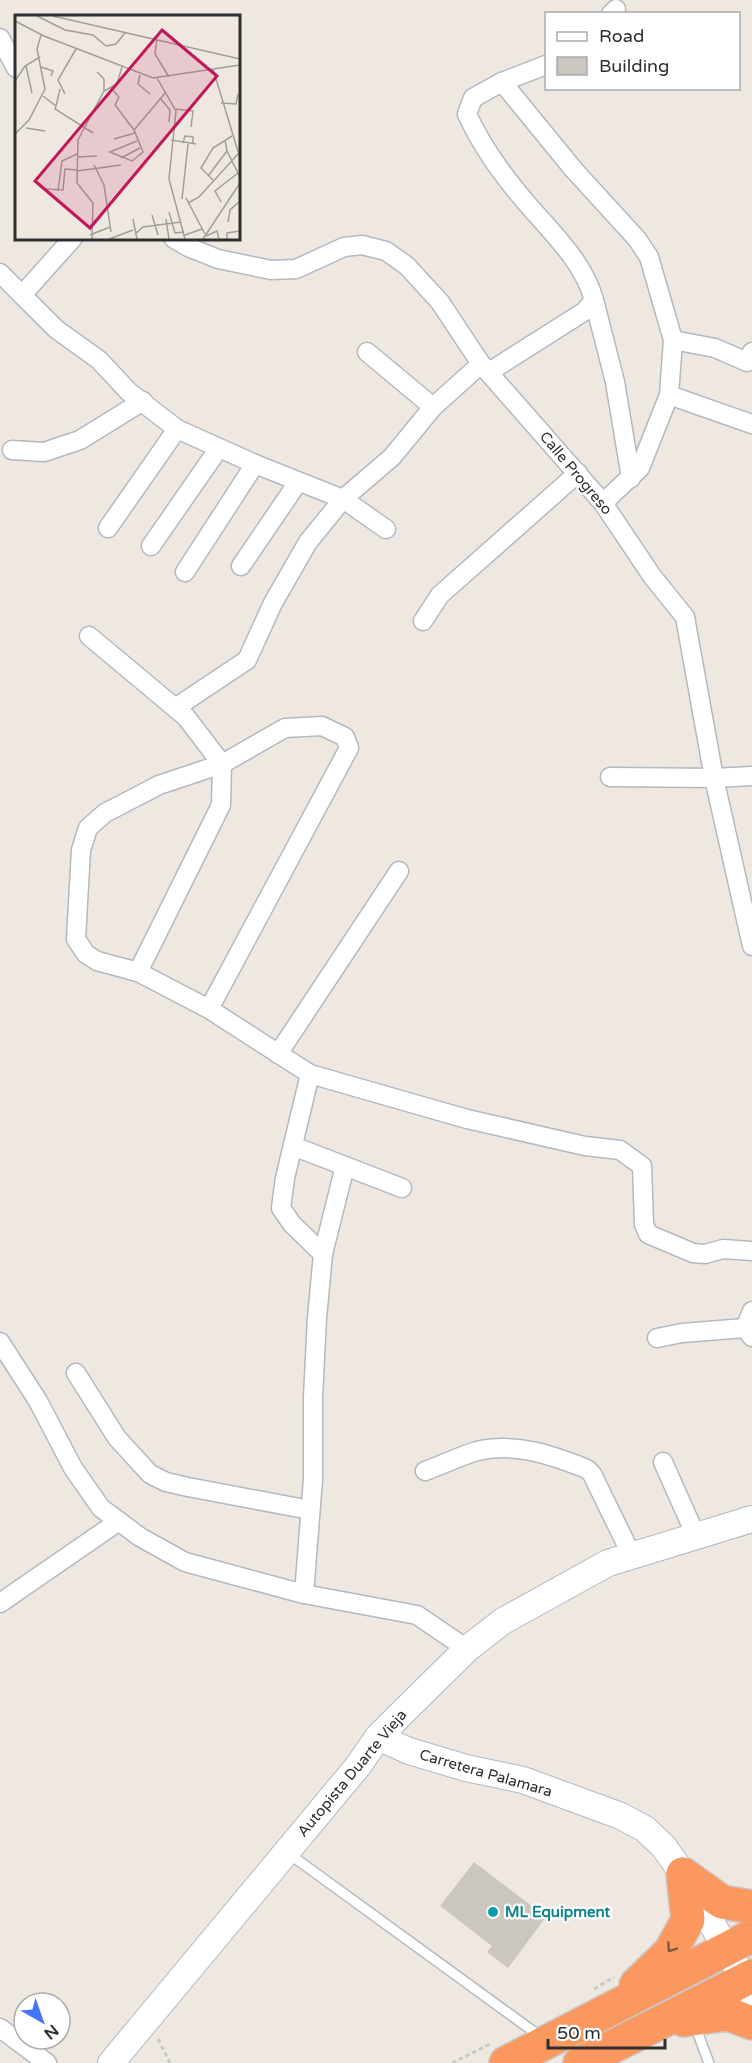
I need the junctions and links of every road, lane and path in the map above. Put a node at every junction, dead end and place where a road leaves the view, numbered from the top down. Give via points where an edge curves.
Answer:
1 (0, 38) edge
2 (545, 65) edge
3 (15, 66) edge
4 (502, 82) junction
5 (71, 240) edge
6 (176, 240) edge
7 (0, 273) edge
8 (22, 295) junction
9 (594, 300) junction
10 (673, 340) junction
11 (367, 352) dead end
12 (752, 352) edge
13 (485, 368) junction
14 (669, 395) junction
15 (142, 401) junction
16 (433, 407) junction
17 (752, 424) edge
18 (177, 429) junction
19 (219, 448) junction
20 (12, 450) dead end
21 (255, 464) junction
22 (578, 473) junction
23 (631, 478) junction
24 (298, 482) junction
25 (343, 499) junction
26 (603, 503) junction
27 (108, 528) dead end
28 (386, 529) dead end
29 (152, 546) dead end
30 (241, 567) dead end
31 (185, 572) dead end
32 (423, 621) dead end
33 (89, 636) dead end
34 (175, 708) junction
35 (222, 764) junction
36 (752, 776) edge
37 (610, 777) dead end
38 (714, 778) junction
39 (399, 871) dead end
40 (752, 946) edge
41 (138, 972) junction
42 (209, 1009) junction
43 (278, 1054) junction
44 (310, 1074) junction
45 (292, 1146) junction
46 (345, 1166) junction
47 (402, 1188) dead end
48 (752, 1251) edge
49 (323, 1254) junction
50 (749, 1325) edge
51 (657, 1338) dead end
52 (0, 1342) edge
53 (76, 1373) dead end
54 (663, 1462) dead end
55 (424, 1472) dead end
56 (309, 1510) junction
57 (752, 1519) edge
58 (119, 1521) junction
59 (696, 1536) junction
60 (632, 1556) junction
61 (304, 1594) junction
62 (0, 1603) edge
63 (467, 1648) junction
64 (378, 1737) junction
65 (286, 1851) junction
66 (683, 1874) junction
67 (752, 1907) edge
68 (739, 1943) edge
69 (615, 1977) dead end
70 (749, 1983) edge
71 (598, 2002) junction
72 (148, 2018) junction
73 (692, 2018) junction
74 (752, 2023) edge
75 (0, 2028) edge
76 (634, 2036) junction
77 (548, 2042) junction
78 (500, 2052) edge
79 (594, 2059) edge
80 (47, 2063) edge
81 (111, 2063) edge
82 (170, 2063) edge
83 (452, 2063) edge
84 (709, 2063) edge

1 - 3 street
2 - 4 street
4 - 9 street via 473,98 467,114 479,140 520,196 573,257 589,282
4 - 10 street via 574,170 637,238 649,257
5 - 8 street
6 - 13 street, Calle Progreso via 219,259 271,270 296,269 344,247 362,245 386,251 407,266 440,302
7 - 8 street
8 - 15 street
9 - 13 street via 585,311
9 - 23 street via 615,382
10 - 12 street via 715,348 747,362
10 - 14 street
11 - 16 street
13 - 16 street
13 - 22 street, Calle Progreso
14 - 17 street
14 - 23 street via 640,468
15 - 18 street
15 - 20 street via 80,440 44,452
16 - 25 street via 392,457
18 - 19 street
18 - 27 street
19 - 21 street
19 - 29 street
21 - 24 street
21 - 31 street
22 - 26 street, Calle Progreso
22 - 32 street via 440,595
23 - 26 street
24 - 25 street
24 - 30 street
25 - 28 street
25 - 34 street via 308,542 273,603 247,660
26 - 38 street, Calle Progreso via 685,617
33 - 34 street
34 - 35 street
35 - 41 street via 221,805
35 - 41 street via 159,785 105,813 88,828 81,850 76,939 86,954 97,961
35 - 42 street via 285,728 322,726 345,736 349,748
36 - 38 street
37 - 38 street
38 - 40 street, Calle Progreso
39 - 43 street
41 - 42 street
42 - 43 street
43 - 44 street
44 - 45 street
44 - 48 street via 468,1119 585,1146 620,1150 642,1166 644,1224 648,1234 693,1253
45 - 46 street
45 - 49 street via 281,1208
46 - 47 street
46 - 49 street
49 - 56 street via 313,1397 314,1479
50 - 51 street
52 - 58 street via 38,1401 73,1468 101,1508
53 - 56 street via 117,1438 150,1474 188,1487
54 - 59 street
55 - 60 street via 478,1451 506,1448 526,1449 587,1469
56 - 61 street
57 - 59 street, Autopista Duarte Vieja
58 - 61 street via 185,1562
58 - 62 street
59 - 60 street, Autopista Duarte Vieja
60 - 63 street, Autopista Duarte Vieja via 608,1563 503,1621
61 - 63 street via 417,1615
63 - 64 street, Autopista Duarte Vieja
64 - 65 street, Autopista Duarte Vieja
64 - 66 street, Carretera Palamara via 409,1751 522,1780 621,1816 645,1829
65 - 72 street, Autopista Duarte Vieja
65 - 77 lane
66 - 67 highway via 722,1902
66 - 68 street, Carretera Palamara
66 -> 71 highway via 688,1920 670,1952
68 - 70 street, Carretera Palamara
68 - 71 highway
69 - 71 path
70 - 76 highway
71 - 77 highway
72 - 81 street, Autopista Duarte Vieja
72 - 82 path
73 - 74 highway via 728,2014
73 - 76 highway
73 - 84 lane
75 - 80 street
76 - 79 highway
77 - 78 highway
78 - 83 path

